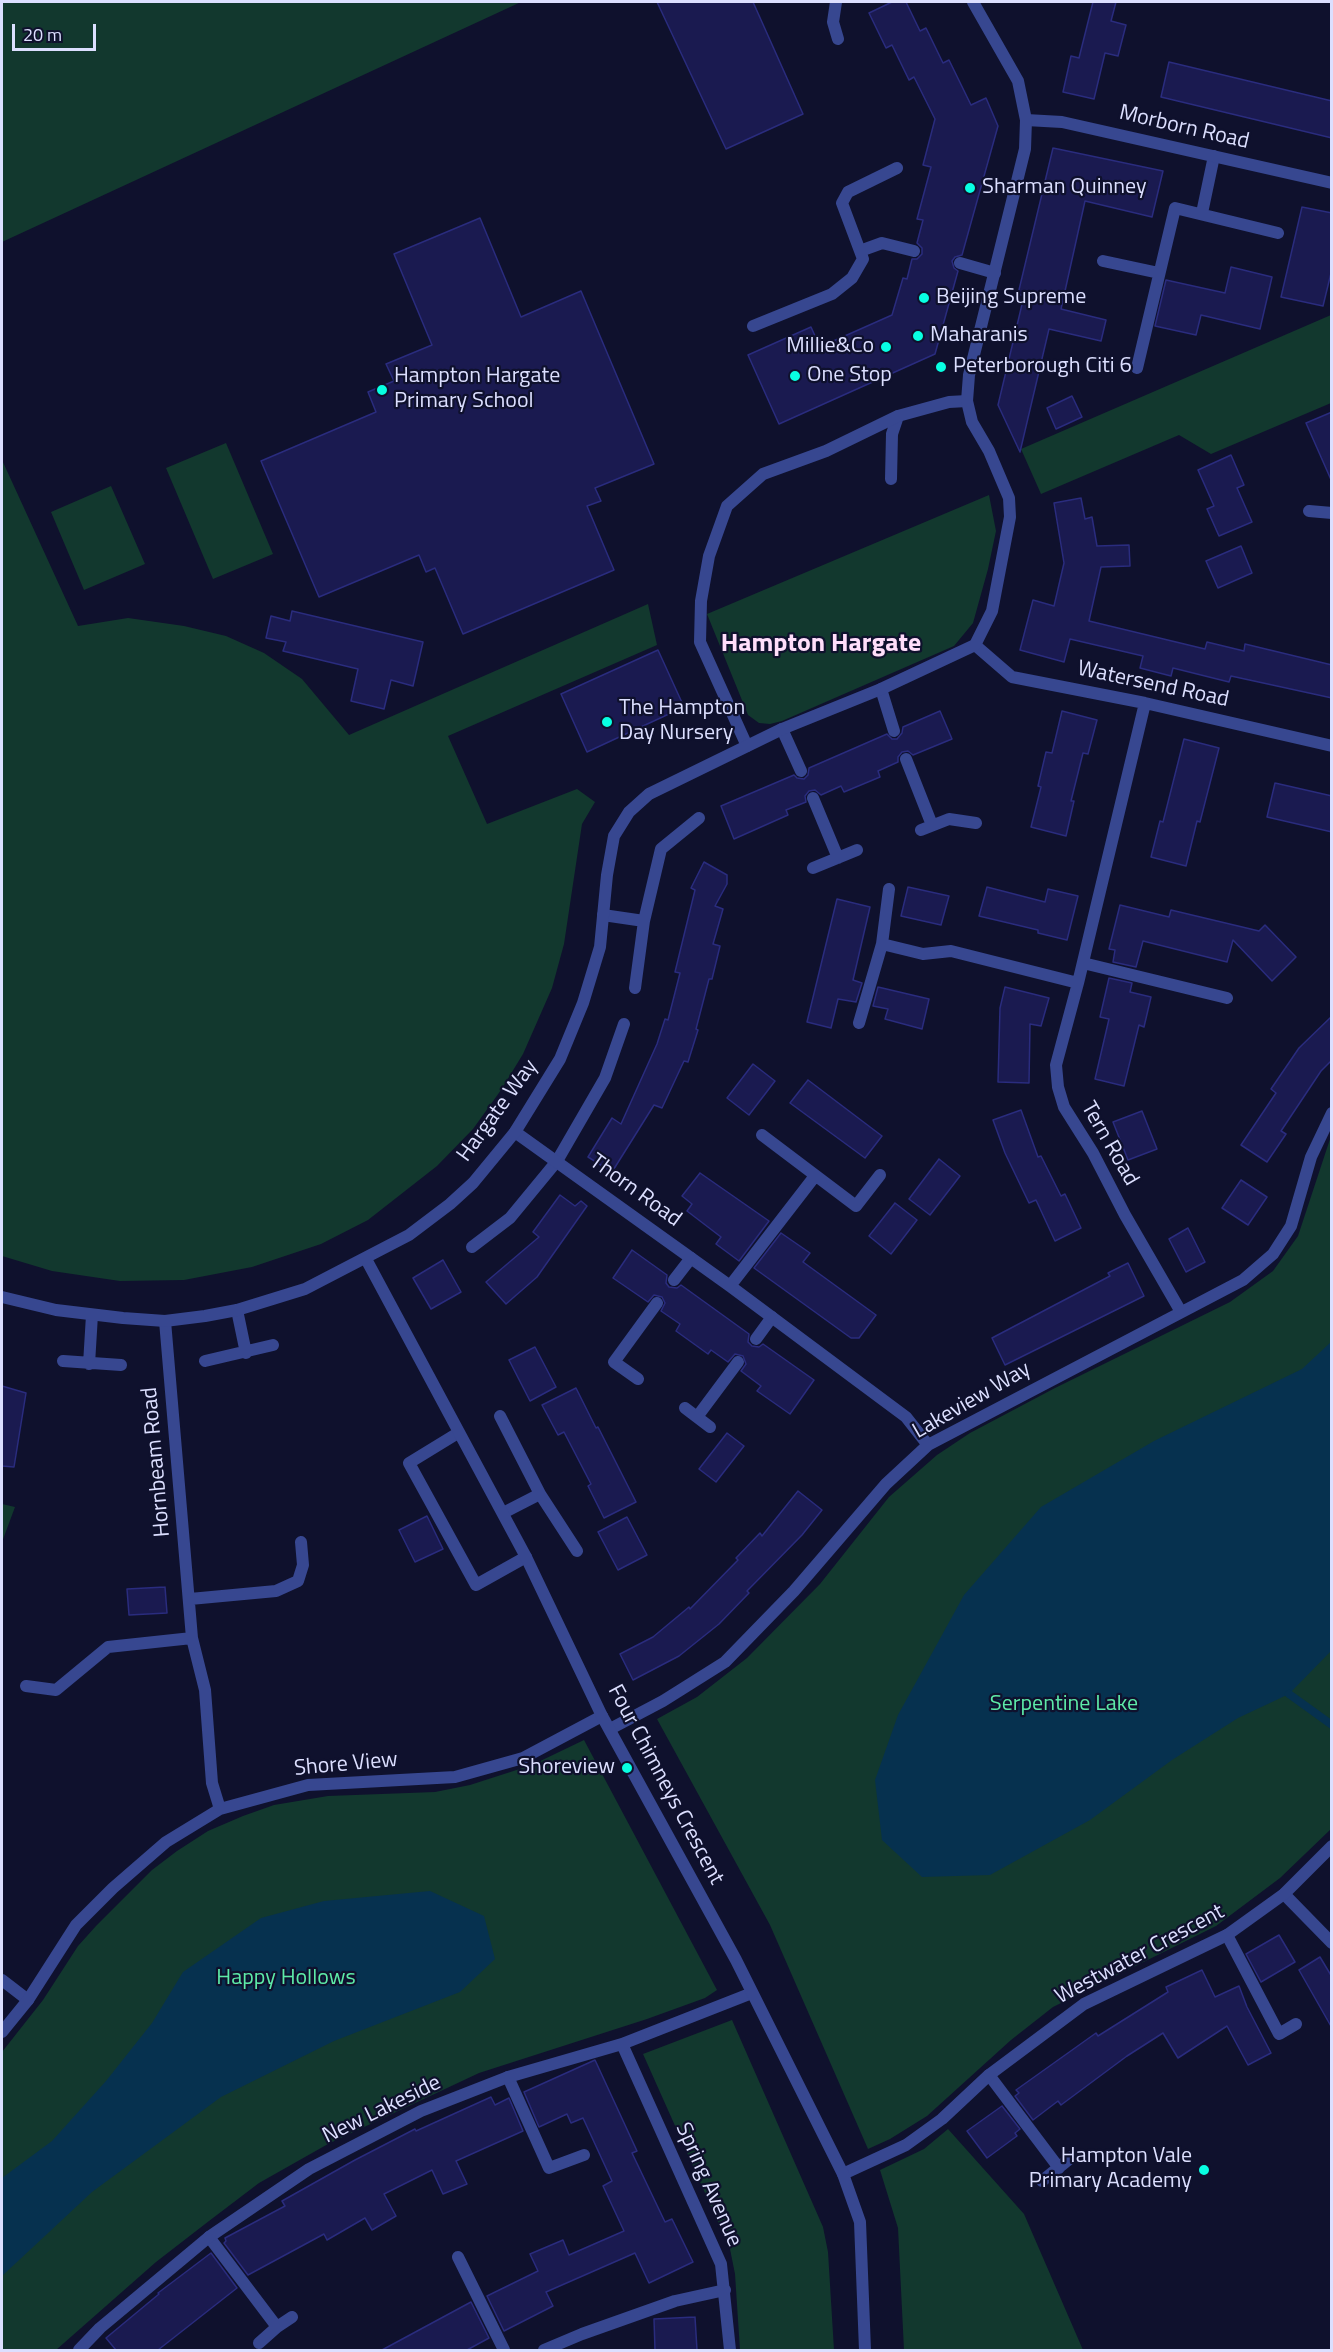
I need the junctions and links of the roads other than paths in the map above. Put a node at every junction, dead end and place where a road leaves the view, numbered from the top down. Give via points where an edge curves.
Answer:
1 (836, 2) edge
2 (973, 2) edge
3 (838, 39) dead end
4 (1026, 120) junction
5 (1214, 156) junction
6 (897, 168) dead end
7 (1332, 183) edge
8 (1202, 213) junction
9 (1278, 233) dead end
10 (860, 251) junction
11 (914, 251) dead end
12 (1103, 261) dead end
13 (960, 263) dead end
14 (995, 273) junction
15 (1159, 273) junction
16 (753, 326) dead end
17 (1137, 368) dead end
18 (967, 401) junction
19 (898, 416) junction
20 (891, 479) dead end
21 (1310, 511) dead end
22 (1332, 513) edge
23 (975, 645) junction
24 (881, 688) junction
25 (1145, 703) junction
26 (782, 729) junction
27 (894, 731) dead end
28 (747, 746) junction
29 (1332, 746) edge
30 (906, 759) dead end
31 (801, 771) dead end
32 (813, 798) dead end
33 (699, 818) dead end
34 (976, 823) dead end
35 (857, 850) dead end
36 (838, 858) junction
37 (813, 868) dead end
38 (889, 889) dead end
39 (603, 915) junction
40 (645, 921) junction
41 (882, 944) junction
42 (1083, 963) junction
43 (1078, 983) junction
44 (635, 988) dead end
45 (1227, 998) dead end
46 (859, 1023) dead end
47 (624, 1024) dead end
48 (1332, 1113) edge
49 (515, 1132) junction
50 (762, 1134) dead end
51 (557, 1161) junction
52 (880, 1175) dead end
53 (815, 1176) junction
54 (472, 1247) dead end
55 (366, 1258) junction
56 (691, 1258) junction
57 (674, 1280) dead end
58 (730, 1286) junction
59 (2, 1297) edge
60 (657, 1303) dead end
61 (237, 1310) junction
62 (1181, 1312) junction
63 (92, 1315) junction
64 (772, 1317) junction
65 (165, 1321) junction
66 (756, 1339) dead end
67 (273, 1345) dead end
68 (246, 1353) junction
69 (63, 1361) dead end
70 (205, 1361) dead end
71 (738, 1362) dead end
72 (89, 1364) junction
73 (121, 1365) dead end
74 (638, 1379) dead end
75 (685, 1408) dead end
76 (500, 1416) dead end
77 (697, 1417) junction
78 (710, 1427) dead end
79 (458, 1433) junction
80 (928, 1445) junction
81 (540, 1494) junction
82 (503, 1513) junction
83 (301, 1542) dead end
84 (577, 1551) dead end
85 (526, 1557) junction
86 (190, 1599) junction
87 (192, 1638) junction
88 (26, 1686) dead end
89 (602, 1716) junction
90 (610, 1729) junction
91 (220, 1809) junction
92 (1332, 1846) edge
93 (1284, 1894) junction
94 (1227, 1935) junction
95 (1332, 1943) edge
96 (2, 1980) edge
97 (752, 1993) junction
98 (28, 2000) junction
99 (1296, 2024) dead end
100 (2, 2032) edge
101 (622, 2044) junction
102 (989, 2074) junction
103 (508, 2077) junction
104 (584, 2155) dead end
105 (1073, 2156) dead end
106 (1059, 2168) junction
107 (843, 2174) junction
108 (1042, 2181) dead end
109 (209, 2237) junction
110 (458, 2257) dead end
111 (725, 2290) junction
112 (292, 2317) dead end
113 (277, 2327) junction
114 (260, 2343) dead end
115 (80, 2350) edge
116 (504, 2350) edge
117 (544, 2350) edge
118 (730, 2350) edge
119 (865, 2350) edge

1 - 3 street via 833,22
2 - 4 street via 1018,81
4 - 5 street, Morborn Road via 1062,122
4 - 14 street via 1025,149
5 - 7 street, Morborn Road
5 - 8 street
6 - 10 street via 848,192 842,203
8 - 9 street
8 - 15 street via 1175,208
10 - 11 street via 882,243
10 - 16 street via 863,259 852,278 832,294
12 - 15 street
13 - 14 street
14 - 18 street via 969,375
15 - 17 street
18 - 19 street
18 - 23 street via 972,422 1009,498 1010,518 993,611
19 - 20 street via 892,434
19 - 28 street via 826,451 763,474 727,506 709,556 701,602 700,642
21 - 22 street
23 - 24 street, Hargate Way
23 - 25 street, Watersend Road via 1012,676
24 - 26 street, Hargate Way
24 - 27 street
25 - 29 street, Watersend Road
25 - 42 street, Tern Road
26 - 28 street, Hargate Way
26 - 31 street
28 - 39 street, Hargate Way via 649,794 629,812 614,836
30 - 34 street via 927,828 949,819
32 - 36 street
33 - 40 street via 661,849
35 - 36 street
36 - 37 street
38 - 41 street
39 - 40 street
39 - 49 street, Hargate Way via 600,947 584,1003 560,1059
40 - 44 street
41 - 43 street via 923,954 951,951
41 - 46 street
42 - 43 street, Tern Road
42 - 45 street
43 - 62 street, Tern Road via 1056,1065 1064,1107 1094,1153
47 - 51 street via 605,1078
48 - 62 street, Lakeview Way via 1311,1157 1291,1226 1273,1254 1243,1280
49 - 51 street, Thorn Road
49 - 55 street, Hargate Way via 450,1204 409,1235
50 - 53 street
51 - 54 street via 510,1218
51 - 56 street, Thorn Road
52 - 53 street via 856,1206
53 - 58 street
55 - 61 street, Hargate Way via 305,1289
55 - 79 street, Four Chimneys Crescent
56 - 57 street
56 - 58 street, Thorn Road
58 - 64 street, Thorn Road
59 - 63 street, Hargate Way
60 - 74 street via 614,1362
61 - 65 street, Hargate Way
61 - 68 street
62 - 80 street, Lakeview Way
63 - 65 street, Hargate Way
63 - 72 street
64 - 66 street
64 - 80 street, Thorn Road via 906,1418
65 - 86 street, Hornbeam Road
67 - 68 street
68 - 70 street
69 - 72 street
71 - 77 street
72 - 73 street
75 - 77 street
76 - 81 street
77 - 78 street
79 - 82 street, Four Chimneys Crescent
79 - 85 street via 409,1463 476,1585
80 - 90 street, Lakeview Way via 886,1484 794,1591 724,1662
81 - 82 street
81 - 84 street
82 - 85 street, Four Chimneys Crescent
83 - 86 street via 303,1565 298,1581 276,1591
85 - 89 street, Four Chimneys Crescent
86 - 87 street, Hornbeam Road
87 - 88 street via 108,1647 56,1690
87 - 91 street, Hornbeam Road via 205,1690 212,1783
89 - 90 street, Four Chimneys Crescent
89 - 91 street, Shore View via 523,1758 455,1777 308,1785
90 - 97 street, Four Chimneys Crescent
91 - 98 street, Shore View via 166,1842 113,1888 76,1925
92 - 93 street, Westwater Crescent
93 - 94 street, Westwater Crescent
93 - 95 street
94 - 99 street via 1279,2034
94 - 102 street, Westwater Crescent via 1084,2004
96 - 98 street
97 - 101 street, New Lakeside
97 - 107 street, Four Chimneys Crescent
98 - 100 street, Shore View
101 - 103 street, New Lakeside
101 - 111 street, Spring Avenue via 721,2264
102 - 106 street
102 - 107 street, Westwater Crescent via 942,2119 906,2145
103 - 104 street via 549,2168
103 - 109 street, New Lakeside via 421,2111 309,2169
105 - 106 street
106 - 108 street
107 - 119 street, Four Chimneys Crescent via 860,2222
109 - 113 street
109 - 115 street, New Lakeside via 100,2328
110 - 116 street
111 - 117 street via 675,2301
111 - 118 street, Spring Avenue
112 - 113 street
113 - 114 street

